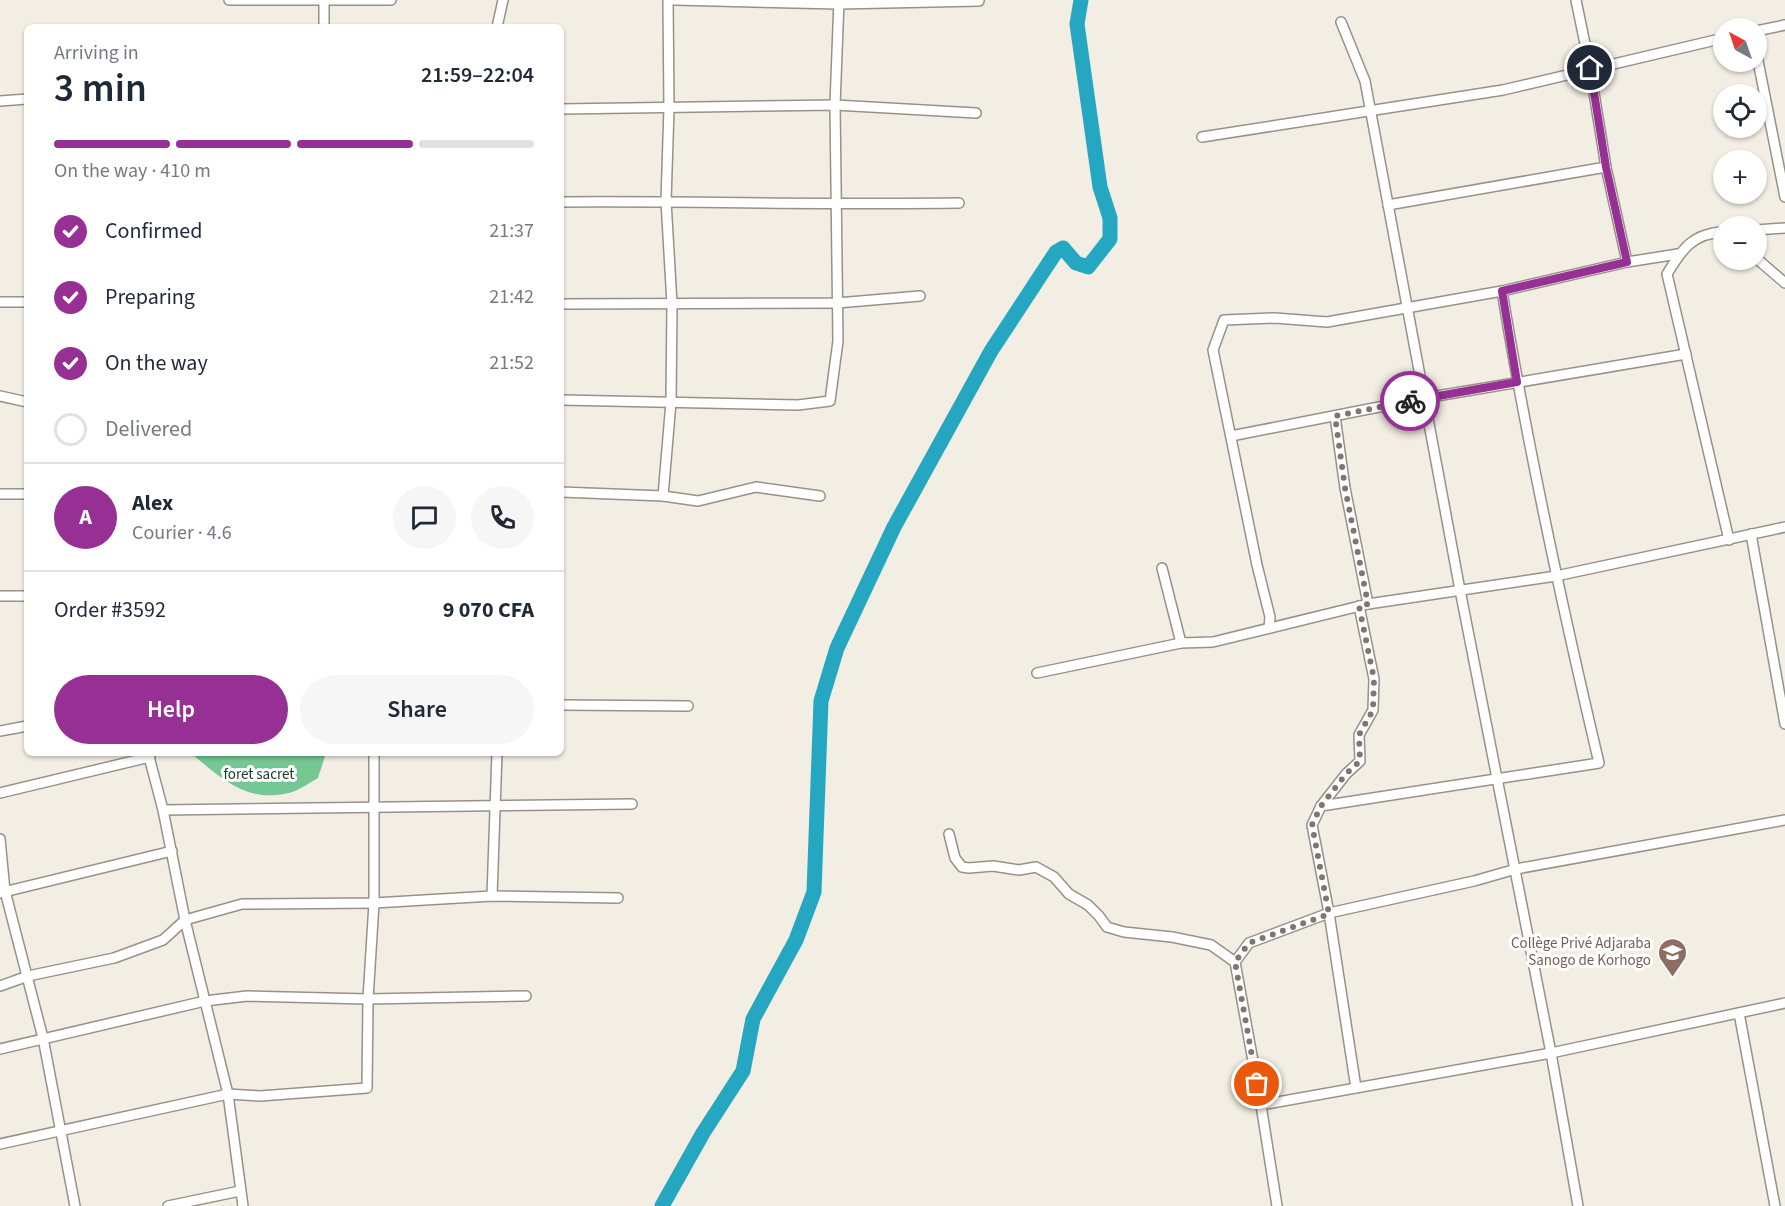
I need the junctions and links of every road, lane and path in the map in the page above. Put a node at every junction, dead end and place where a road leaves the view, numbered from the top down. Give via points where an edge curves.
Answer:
1 (229, 0) edge
2 (391, 0) edge
3 (503, 0) edge
4 (668, 0) edge
5 (674, 0) edge
6 (1576, 0) edge
7 (324, 1) edge
8 (979, 1) edge
9 (839, 2) edge
10 (1341, 22) dead end
11 (324, 24) edge
12 (498, 24) edge
13 (1785, 25) edge
14 (1767, 29) edge
15 (1713, 40) edge
16 (1590, 68) junction
17 (1760, 72) edge
18 (24, 99) edge
19 (0, 101) edge
20 (835, 105) junction
21 (669, 108) junction
22 (564, 109) edge
23 (1370, 110) junction
24 (976, 112) dead end
25 (1202, 137) dead end
26 (1606, 167) junction
27 (1785, 197) edge
28 (666, 201) junction
29 (564, 202) edge
30 (959, 202) dead end
31 (837, 205) junction
32 (1388, 206) junction
33 (1785, 228) edge
34 (1767, 229) edge
35 (1713, 232) edge
36 (1678, 255) junction
37 (1627, 262) junction
38 (1767, 268) edge
39 (1785, 284) edge
40 (1502, 291) junction
41 (920, 296) dead end
42 (0, 302) edge
43 (24, 302) edge
44 (837, 303) junction
45 (564, 304) edge
46 (672, 304) junction
47 (1408, 308) junction
48 (1686, 354) junction
49 (1517, 382) junction
50 (0, 396) edge
51 (1425, 398) junction
52 (564, 400) edge
53 (24, 401) edge
54 (671, 402) junction
55 (1335, 416) junction
56 (1231, 436) junction
57 (564, 492) edge
58 (0, 494) edge
59 (24, 494) edge
60 (663, 496) junction
61 (820, 496) dead end
62 (1785, 527) edge
63 (1751, 534) junction
64 (1730, 540) junction
65 (1162, 568) dead end
66 (1556, 576) junction
67 (1460, 590) junction
68 (0, 596) edge
69 (24, 596) edge
70 (1364, 605) junction
71 (1269, 628) junction
72 (1181, 643) junction
73 (1037, 673) dead end
74 (564, 705) edge
75 (688, 706) dead end
76 (1785, 724) edge
77 (24, 727) edge
78 (0, 731) edge
79 (145, 756) edge
80 (149, 756) edge
81 (374, 756) edge
82 (497, 756) edge
83 (1497, 780) junction
84 (0, 793) edge
85 (632, 804) dead end
86 (496, 805) junction
87 (1321, 806) junction
88 (374, 807) junction
89 (163, 810) junction
90 (1785, 820) edge
91 (948, 834) dead end
92 (0, 839) edge
93 (172, 851) junction
94 (1516, 870) junction
95 (3, 892) edge
96 (492, 896) junction
97 (618, 898) dead end
98 (374, 903) junction
99 (1329, 914) junction
100 (185, 920) junction
101 (1235, 962) junction
102 (28, 975) junction
103 (0, 986) edge
104 (526, 996) dead end
105 (368, 999) junction
106 (205, 1000) junction
107 (1785, 1003) edge
108 (1739, 1013) junction
109 (43, 1038) junction
110 (0, 1048) edge
111 (1551, 1053) junction
112 (1356, 1088) junction
113 (228, 1094) junction
114 (1261, 1105) junction
115 (62, 1129) junction
116 (0, 1144) edge
117 (240, 1191) junction
118 (75, 1206) edge
119 (168, 1206) edge
120 (243, 1206) edge
121 (1277, 1206) edge
122 (1578, 1206) edge
123 (1775, 1206) edge

1 - 7 street
2 - 7 street
3 - 12 street
4 - 21 street
5 - 9 street
6 - 16 street
7 - 11 street
8 - 9 street
9 - 20 street
10 - 23 street via 1365,81
13 - 14 street
15 - 16 street
16 - 23 street via 1503,90
16 - 26 street
17 - 27 street
18 - 19 street
20 - 21 street
20 - 24 street
20 - 31 street
21 - 22 street
21 - 28 street
23 - 25 street
23 - 32 street
26 - 32 street
26 - 37 street
28 - 29 street
28 - 31 street
28 - 46 street
30 - 31 street
31 - 44 street
32 - 47 street
33 - 34 street
35 - 36 street via 1687,244
36 - 37 street
36 - 48 street via 1667,274
37 - 40 street
38 - 39 street
40 - 47 street
40 - 49 street
41 - 44 street
42 - 43 street
44 - 46 street
44 - 54 street via 838,341 830,401 798,405
45 - 46 street
46 - 54 street
47 - 51 street
47 - 56 street via 1327,322 1224,320 1213,350
48 - 49 street
48 - 64 street
49 - 51 street
49 - 66 street
50 - 53 street
51 - 55 street
51 - 67 street
52 - 54 street
54 - 60 street
55 - 56 street
55 - 70 street
56 - 71 street via 1270,617
57 - 60 street
58 - 59 street
60 - 61 street via 698,501 756,487
62 - 63 street
63 - 64 street
63 - 76 street
64 - 66 street
65 - 72 street
66 - 67 street
66 - 83 street via 1599,763
67 - 70 street
67 - 83 street
68 - 69 street
70 - 71 street
70 - 87 street via 1374,679 1373,710 1359,735 1360,761
71 - 72 street via 1213,642
72 - 73 street
74 - 75 street
77 - 78 street
79 - 84 street
80 - 89 street
81 - 88 street
82 - 86 street
83 - 87 street
83 - 94 street
85 - 86 street
86 - 88 street
86 - 96 street
87 - 99 street via 1312,825
88 - 89 street
88 - 98 street
89 - 93 street
90 - 94 street
91 - 101 street via 962,867 1036,867 1088,905 1107,927 1211,945
92 - 95 street
93 - 95 street
93 - 100 street
94 - 99 street
94 - 111 street
95 - 102 street
96 - 97 street
96 - 98 street
98 - 100 street via 242,904
98 - 105 street
99 - 101 street via 1249,943
99 - 112 street
100 - 102 street via 163,940 114,958
100 - 106 street
101 - 114 street
102 - 103 street
102 - 109 street
104 - 105 street
105 - 106 street via 247,996
105 - 113 street via 367,1088 260,1096
106 - 109 street
106 - 113 street
107 - 108 street
108 - 111 street
108 - 123 street
109 - 110 street
109 - 115 street
111 - 112 street
111 - 122 street
112 - 114 street
113 - 115 street
113 - 117 street
114 - 121 street
115 - 116 street
115 - 118 street
117 - 119 street
117 - 120 street

